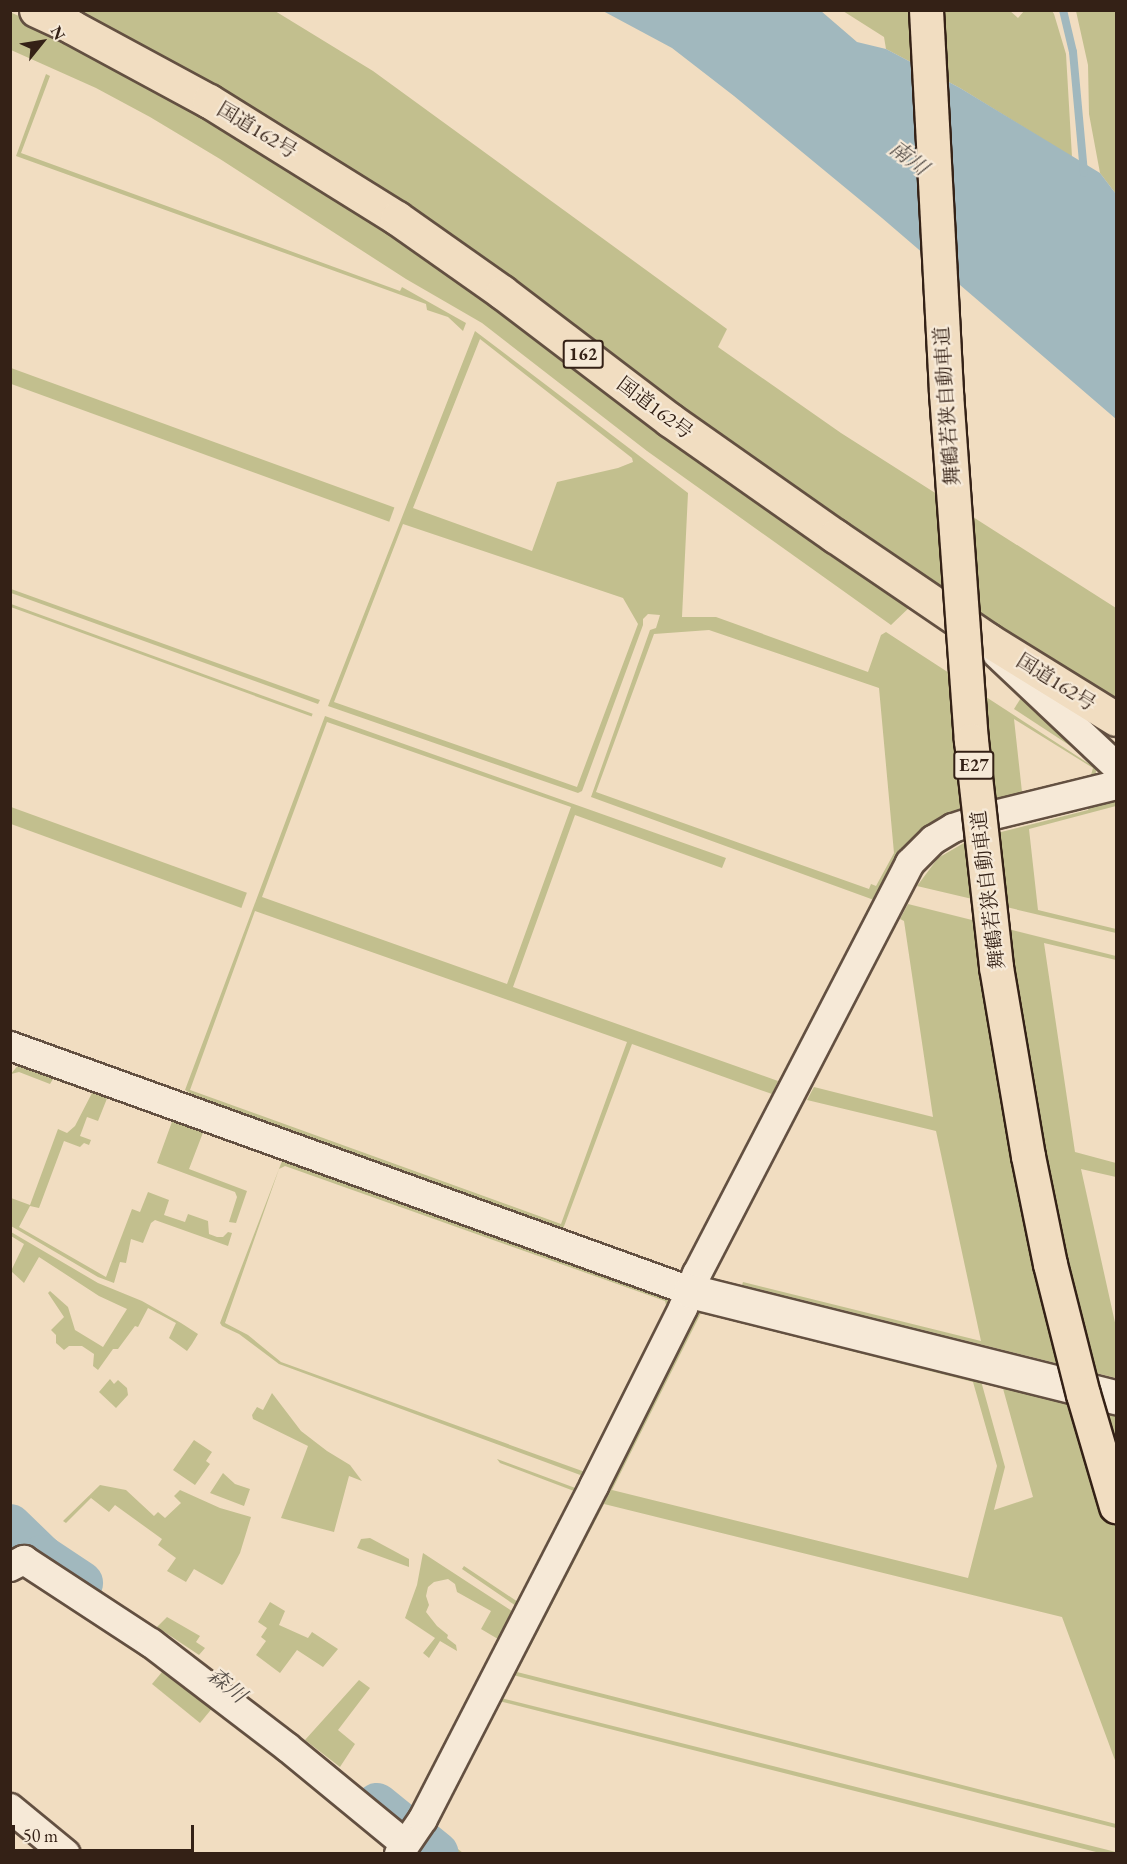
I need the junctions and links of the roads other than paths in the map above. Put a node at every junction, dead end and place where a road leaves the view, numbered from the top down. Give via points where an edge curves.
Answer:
1 (36, 10) edge
2 (926, 10) edge
3 (988, 640) junction
4 (1116, 719) edge
5 (1116, 766) edge
6 (1116, 785) edge
7 (10, 1046) edge
8 (690, 1291) junction
9 (1116, 1397) edge
10 (1116, 1506) edge
11 (10, 1567) edge
12 (10, 1808) edge
13 (407, 1841) edge
14 (66, 1854) edge

1 - 3 highway, 国道162号 / 162 via 209,101 397,218 670,420
2 - 10 highway, 舞鶴若狭自動車道 / E27, bridge via 946,404 971,740 996,967 1050,1264
3 - 4 highway, 国道162号 / 162
3 - 5 street via 1000,660
6 - 8 street via 953,828 920,851 896,886
7 - 8 street
8 - 9 street
8 - 13 street via 429,1808
11 - 13 street via 24,1560 131,1630 292,1742
12 - 14 street

